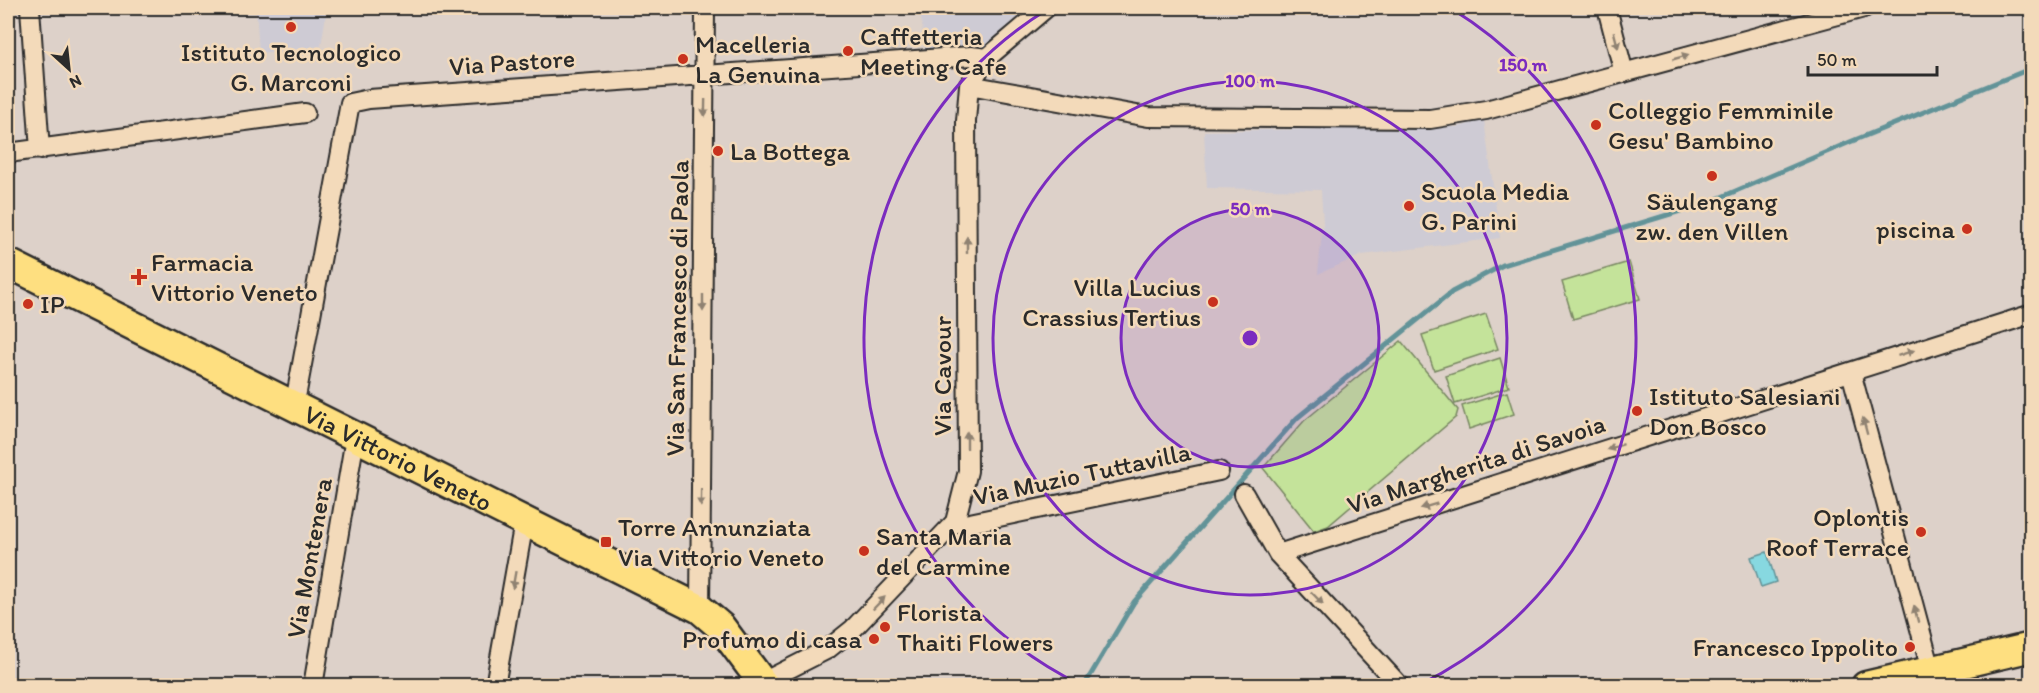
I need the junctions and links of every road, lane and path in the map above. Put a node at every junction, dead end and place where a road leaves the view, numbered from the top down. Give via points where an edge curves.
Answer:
1 (30, 8) edge
2 (705, 8) edge
3 (1046, 8) edge
4 (1607, 8) edge
5 (1864, 8) edge
6 (1803, 15) edge
7 (987, 58) junction
8 (705, 73) junction
9 (1624, 73) junction
10 (969, 85) junction
11 (305, 113) dead end
12 (40, 150) junction
13 (8, 153) edge
14 (8, 263) edge
15 (2031, 314) edge
16 (1851, 372) junction
17 (294, 408) junction
18 (355, 438) junction
19 (1219, 471) dead end
20 (1244, 494) dead end
21 (524, 522) junction
22 (955, 522) junction
23 (1278, 554) junction
24 (700, 609) junction
25 (2031, 647) edge
26 (1935, 678) edge
27 (761, 684) edge
28 (313, 686) edge
29 (495, 686) edge
30 (1400, 686) edge
31 (1866, 686) edge

1 - 12 street
2 - 8 street, Via San Francesco di Paola
3 - 7 street, Via Cavour
4 -> 9 street
5 - 6 street
9 -> 6 street
7 - 8 street, Via Pastore
7 - 10 street, Via Cavour
8 - 17 street, Via Pastore via 350,103
8 -> 24 street, Via San Francesco di Paola
9 - 10 street via 1486,110 1430,119 1148,117
22 -> 10 street, Via Cavour via 968,471
11 - 12 street
12 - 13 street
14 - 17 main road, Via Vittorio Veneto
16 -> 15 street, Via Margherita di Savoia
16 -> 23 street, Via Margherita di Savoia
26 -> 16 street
17 - 18 main road, Via Vittorio Veneto
18 - 21 main road, Via Vittorio Veneto
18 - 28 street, Via Montenera
19 - 22 street, Via Muzio Tuttavilla via 965,524
20 - 23 street
21 - 24 main road, Via Vittorio Veneto
21 -> 29 street
27 -> 22 street, Via Cavour via 828,649 853,629
23 -> 30 street
24 - 27 main road, Via Vittorio Veneto via 721,627
25 - 26 main road
26 - 31 main road

